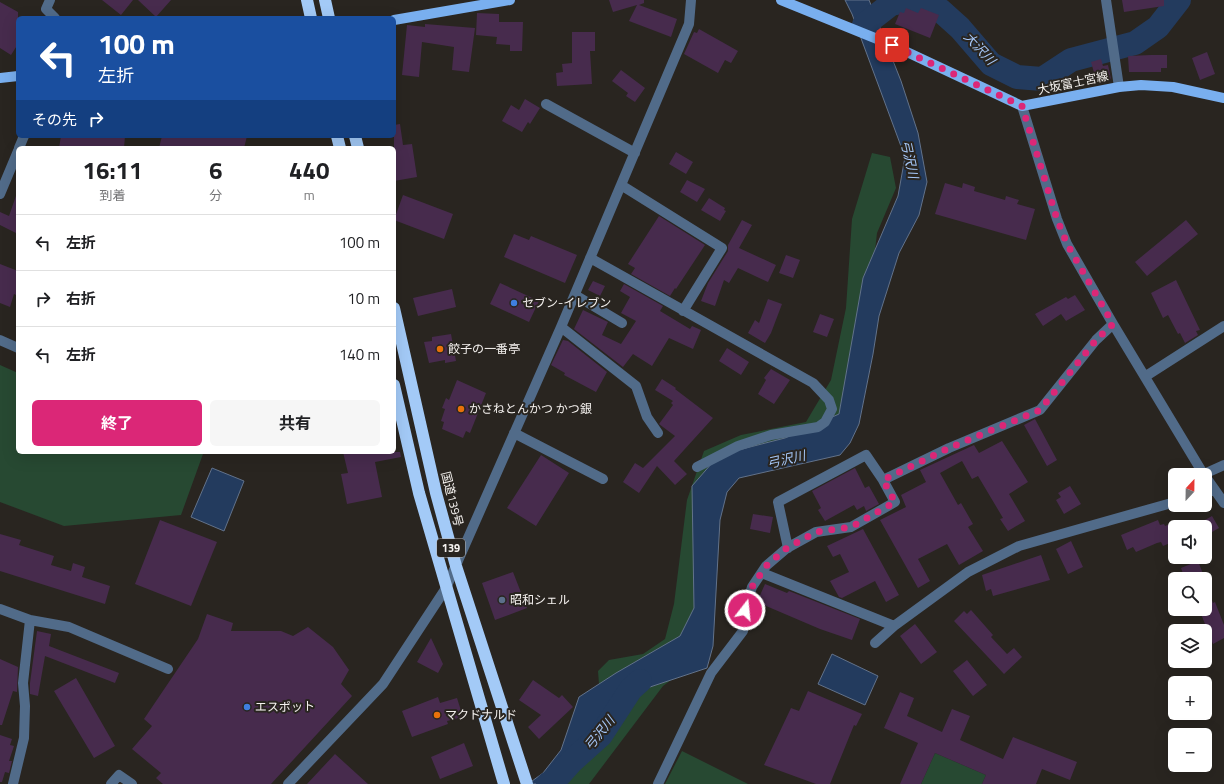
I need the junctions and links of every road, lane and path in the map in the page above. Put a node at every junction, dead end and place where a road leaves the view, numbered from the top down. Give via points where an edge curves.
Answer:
1 (50, 0) edge
2 (307, 0) edge
3 (325, 0) edge
4 (510, 0) edge
5 (691, 0) edge
6 (781, 0) edge
7 (1106, 0) edge
8 (53, 16) edge
9 (311, 16) edge
10 (329, 16) edge
11 (396, 20) edge
12 (16, 76) edge
13 (0, 78) edge
14 (1119, 87) junction
15 (1224, 98) edge
16 (546, 104) dead end
17 (1022, 106) junction
18 (635, 153) junction
19 (16, 156) edge
20 (621, 185) junction
21 (0, 194) edge
22 (590, 258) junction
23 (574, 295) junction
24 (684, 311) junction
25 (396, 317) edge
26 (622, 323) dead end
27 (1113, 324) junction
28 (1224, 326) edge
29 (561, 327) junction
30 (0, 340) edge
31 (16, 347) edge
32 (1146, 376) junction
33 (396, 394) edge
34 (514, 433) junction
35 (658, 433) dead end
36 (1224, 465) edge
37 (697, 467) dead end
38 (1200, 468) edge
39 (1212, 471) edge
40 (603, 479) dead end
41 (883, 480) junction
42 (1212, 494) edge
43 (1224, 503) edge
44 (1168, 504) edge
45 (788, 548) junction
46 (456, 566) junction
47 (762, 572) junction
48 (446, 588) junction
49 (0, 609) edge
50 (30, 620) junction
51 (894, 626) junction
52 (875, 643) dead end
53 (168, 669) dead end
54 (527, 783) edge
55 (13, 784) edge
56 (111, 784) edge
57 (132, 784) edge
58 (288, 784) edge
59 (504, 784) edge
60 (658, 784) edge

1 - 8 street via 46,9
2 - 9 highway
3 - 10 highway
4 - 11 main road
5 - 18 street via 689,24
6 - 17 main road via 892,45
7 - 14 street
12 - 13 main road
14 - 15 main road, 大坂富士宮線 via 1173,87
14 - 17 main road, 大坂富士宮線
16 - 18 street
17 - 27 street via 1067,244
18 - 20 street
19 - 21 street
20 - 22 street
20 - 24 street via 722,248
22 - 23 street
22 - 24 street
23 - 26 street
23 - 29 street
24 - 37 street via 812,384 829,400 832,409 825,422 818,427 771,435 738,446
25 - 46 highway, 国道139号 / 139 via 436,493
27 - 32 street
27 - 41 street via 1096,340 1040,410 949,448
28 - 32 street
29 - 34 street
29 - 35 street via 636,386 647,417
30 - 31 street
32 - 38 street
33 - 48 highway, 139 via 419,493
34 - 40 street
34 - 46 street
36 - 39 street
41 - 45 street via 895,502 851,527 816,532
41 - 45 street via 866,455 778,502
42 - 43 street
44 - 51 street via 1019,546 968,572
45 - 47 street
46 - 48 street
46 - 54 highway, 国道139号 / 139
47 - 51 street
47 - 60 street via 752,587 745,610 743,631 711,673
48 - 58 street via 383,684
48 - 59 highway, 139
49 - 50 street
50 - 53 street via 69,627
50 - 55 street via 23,683 24,738
51 - 52 street
56 - 57 street via 119,775

